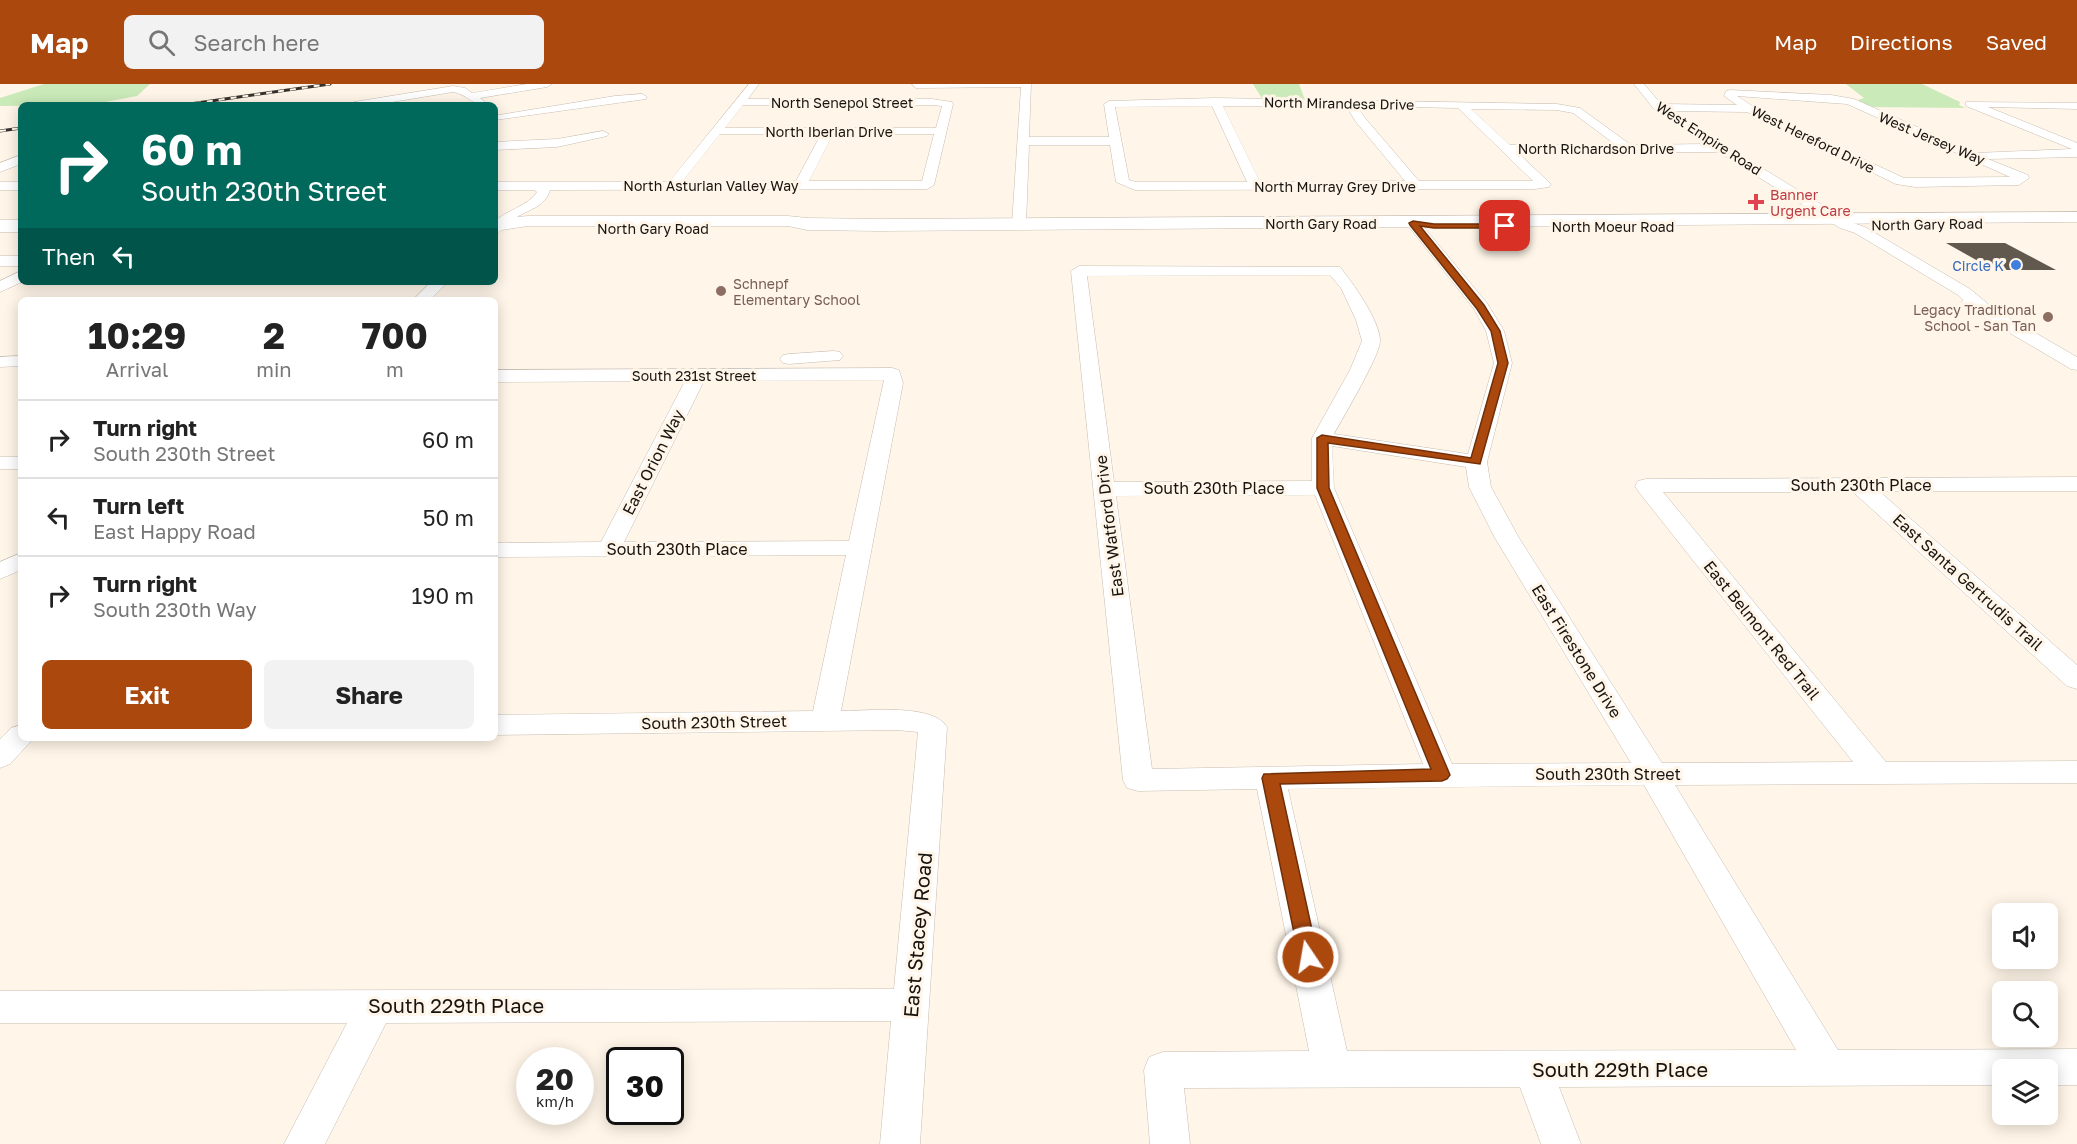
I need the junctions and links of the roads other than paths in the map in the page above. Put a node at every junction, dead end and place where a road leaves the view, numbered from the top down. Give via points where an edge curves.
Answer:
1 (547, 84) edge
2 (754, 84) edge
3 (1026, 84) edge
4 (1639, 84) edge
5 (906, 85) edge
6 (945, 85) edge
7 (470, 96) junction
8 (642, 97) dead end
9 (1840, 99) joint
10 (1215, 101) junction
11 (373, 102) edge
12 (479, 102) edge
13 (740, 102) junction
14 (1350, 103) junction
15 (1461, 105) junction
16 (2077, 106) edge
17 (1658, 107) junction
18 (1749, 109) junction
19 (498, 116) edge
20 (498, 119) edge
21 (716, 131) junction
22 (829, 131) junction
23 (941, 131) junction
24 (603, 134) dead end
25 (1025, 141) junction
26 (1116, 141) junction
27 (498, 142) edge
28 (498, 147) edge
29 (2077, 147) edge
30 (1628, 148) junction
31 (1721, 148) junction
32 (1507, 149) junction
33 (2077, 153) edge
34 (1972, 155) junction
35 (18, 160) edge
36 (0, 168) edge
37 (2024, 178) joint
38 (673, 185) junction
39 (801, 185) junction
40 (0, 186) edge
41 (18, 186) edge
42 (498, 186) edge
43 (1256, 186) junction
44 (1416, 186) junction
45 (539, 191) junction
46 (2077, 217) edge
47 (1840, 222) junction
48 (2077, 222) edge
49 (1413, 223) junction
50 (500, 224) edge
51 (1019, 224) junction
52 (0, 226) edge
53 (18, 226) edge
54 (1742, 226) joint
55 (0, 261) edge
56 (18, 261) edge
57 (18, 278) edge
58 (437, 285) edge
59 (0, 287) edge
60 (424, 297) edge
61 (834, 356) dead end
62 (18, 361) edge
63 (0, 362) edge
64 (498, 365) edge
65 (2077, 365) edge
66 (697, 375) junction
67 (498, 376) edge
68 (1322, 438) junction
69 (1476, 462) junction
70 (0, 463) edge
71 (18, 463) edge
72 (2077, 484) edge
73 (1859, 485) junction
74 (1646, 486) joint
75 (1323, 488) junction
76 (1106, 489) junction
77 (18, 546) edge
78 (859, 548) junction
79 (609, 549) junction
80 (498, 550) edge
81 (0, 556) edge
82 (18, 562) edge
83 (0, 572) edge
84 (2077, 680) edge
85 (825, 721) junction
86 (498, 724) edge
87 (933, 727) joint
88 (18, 738) edge
89 (0, 757) edge
90 (2077, 772) edge
91 (1878, 773) junction
92 (1653, 774) junction
93 (1442, 775) junction
94 (1270, 778) junction
95 (1138, 780) joint
96 (376, 1005) junction
97 (912, 1005) junction
98 (0, 1007) edge
99 (2076, 1068) edge
100 (1332, 1069) junction
101 (1533, 1069) junction
102 (1828, 1069) junction
103 (304, 1144) edge
104 (900, 1144) edge
105 (1170, 1144) edge
106 (1561, 1144) edge

1 - 7 street
2 - 13 street
3 - 6 street
3 - 25 street
4 - 17 street, West Empire Road
5 - 6 street
7 - 11 street via 453,89
7 - 12 street
8 - 19 street
9 - 18 street, West Hereford Drive via 1730,93
9 - 34 street, West Jersey Way
10 - 14 street, North Mirandesa Drive
10 - 26 street, North Mirandesa Drive via 1112,102 1109,104
10 - 43 street
13 - 21 street
13 - 23 street, North Senepol Street via 846,98 944,102 948,104
14 - 15 street, North Mirandesa Drive
14 - 44 street
15 - 30 street, North Mirandesa Drive via 1576,110
15 - 32 street
16 - 29 street via 1970,104
17 - 18 street
17 - 31 street, West Empire Road
18 - 37 street, West Hereford Drive via 1900,181
20 - 27 street via 502,133
21 - 22 street, North Iberian Drive
21 - 38 street
22 - 23 street, North Iberian Drive
22 - 39 street
23 - 39 street, North Asturian Valley Way via 927,185
24 - 28 street via 557,143
25 - 26 street
25 - 51 street
26 - 43 street, North Murray Grey Drive via 1126,184
30 - 31 street, North Richardson Drive
30 - 32 street, North Richardson Drive
31 - 47 street, West Empire Road
32 - 44 street, North Murray Grey Drive via 1544,183
33 - 34 street
34 - 37 street, West Jersey Way
35 - 36 street
38 - 39 street, North Asturian Valley Way
38 - 45 street, North Asturian Valley Way
40 - 41 street
42 - 45 street, North Asturian Valley Way
43 - 44 street, North Murray Grey Drive
45 - 50 street via 537,202
45 - 50 street via 511,202
46 - 47 main road
47 - 48 main road, North Gary Road
47 - 49 main road, North Gary Road
47 - 54 main road, North Gary Road
47 - 65 street, West Empire Road via 1949,292 1986,309
49 - 51 main road, North Gary Road
49 - 54 main road, North Moeur Road
49 - 69 street, East Firestone Drive via 1481,307 1495,331 1503,363
50 - 51 main road, North Gary Road via 521,229
52 - 53 main road
55 - 56 street
57 - 59 street
58 - 60 street
61 - 64 street, South 231st Street via 729,362
62 - 63 street
66 - 67 street, South 231st Street
66 - 78 street, South 231st Street via 892,374 894,383
66 - 79 street, East Orion Way
68 - 69 street
68 - 75 street
68 - 76 street, East Watford Drive via 1371,341 1348,286 1334,270 1079,272
69 - 92 street, East Firestone Drive via 1480,487 1507,538
70 - 71 street
72 - 73 street, South 230th Place
73 - 74 street, South 230th Place
73 - 84 street, East Santa Gertrudis Trail
74 - 91 street, East Belmont Red Trail
75 - 76 street, South 230th Place
75 - 93 street
76 - 95 street, East Watford Drive
77 - 81 street
78 - 79 street, South 230th Place
78 - 85 street
79 - 80 street, South 230th Place
82 - 83 street
85 - 86 street, South 230th Street
85 - 87 street, South 230th Street via 897,720
87 - 97 street, East Stacey Road
88 - 89 street
90 - 91 street, South 230th Street
91 - 92 street, South 230th Street
92 - 93 street, South 230th Street
92 - 102 street, East Firestone Drive
93 - 94 street, South 230th Street
94 - 95 street, South 230th Street
94 - 100 street
96 - 97 street, South 229th Place
96 - 98 street, South 229th Place
96 - 103 street
97 - 104 street, East Stacey Road
99 - 102 street, South 229th Place
100 - 101 street, South 229th Place
100 - 105 street, South 229th Place via 1163,1070
101 - 102 street, South 229th Place
101 - 106 street

